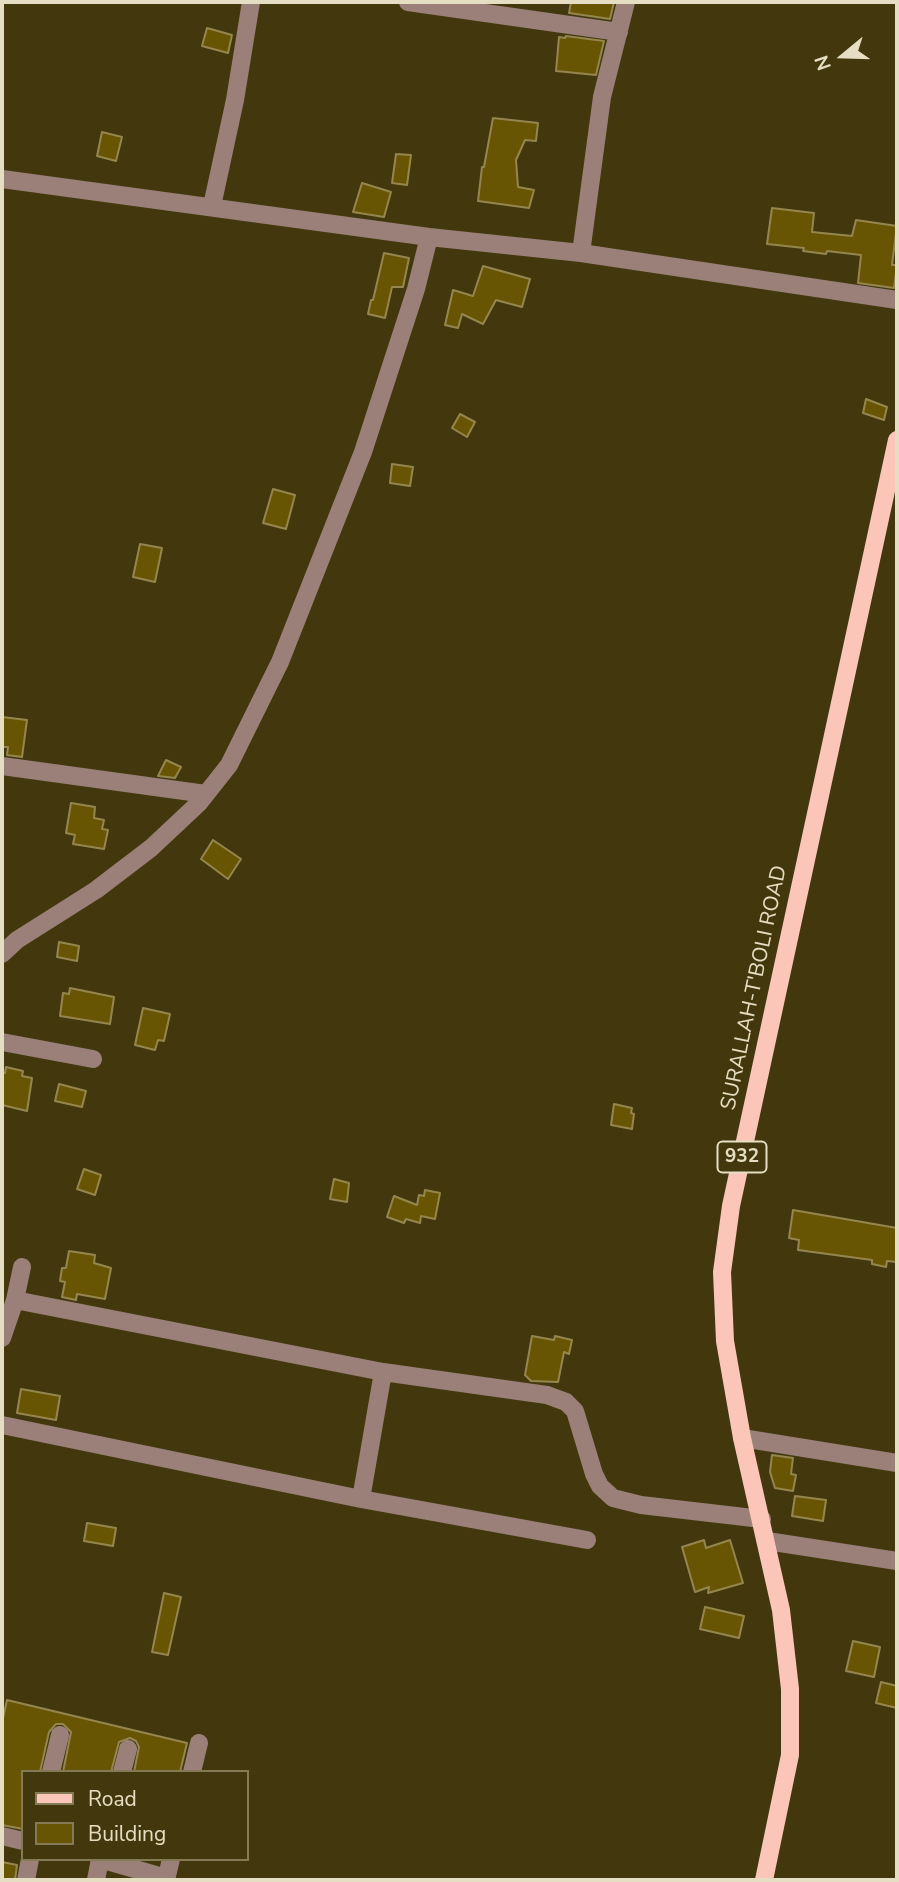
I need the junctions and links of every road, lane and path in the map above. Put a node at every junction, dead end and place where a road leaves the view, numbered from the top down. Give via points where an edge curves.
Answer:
1 (251, 2) edge
2 (408, 2) edge
3 (626, 2) edge
4 (619, 32) junction
5 (2, 178) edge
6 (212, 206) junction
7 (429, 237) junction
8 (581, 253) junction
9 (897, 300) edge
10 (897, 440) edge
11 (2, 766) edge
12 (206, 794) junction
13 (2, 954) edge
14 (2, 1042) edge
15 (93, 1059) dead end
16 (22, 1267) dead end
17 (15, 1300) junction
18 (2, 1338) edge
19 (383, 1372) junction
20 (2, 1426) edge
21 (742, 1438) junction
22 (897, 1463) edge
23 (361, 1499) junction
24 (762, 1518) junction
25 (587, 1540) dead end
26 (767, 1541) junction
27 (897, 1561) edge
28 (60, 1735) dead end
29 (199, 1743) dead end
30 (128, 1749) dead end
31 (51, 1770) edge
32 (123, 1770) edge
33 (192, 1770) edge
34 (2, 1836) edge
35 (21, 1841) edge
36 (30, 1861) edge
37 (100, 1861) edge
38 (107, 1861) edge
39 (170, 1861) edge
40 (166, 1879) edge
41 (26, 1880) edge
42 (96, 1880) edge
43 (764, 1880) edge

1 - 6 street
2 - 4 street
3 - 4 street
4 - 8 street via 602,97
5 - 6 street
6 - 7 street
7 - 8 street
7 - 12 street via 363,452 280,662 229,765
8 - 9 street
10 - 21 main road, SURALLAH-T'BOLI ROAD / 932 via 731,1206 722,1272 725,1341
11 - 12 street
12 - 13 street via 151,848
14 - 15 street
16 - 17 street
17 - 18 street
17 - 19 street
19 - 23 street
19 - 24 street via 559,1398 575,1412 594,1474 613,1498
20 - 23 street
21 - 22 street
21 - 24 main road, SURALLAH-T'BOLI ROAD / 932
23 - 25 street
24 - 26 main road, SURALLAH-T'BOLI ROAD / 932
26 - 27 street
26 - 43 main road, SURALLAH-T'BOLI ROAD / 932 via 789,1676 790,1755
28 - 31 street
29 - 33 street
30 - 32 street
34 - 35 street
36 - 41 street
37 - 42 street
38 - 40 street
39 - 40 street

